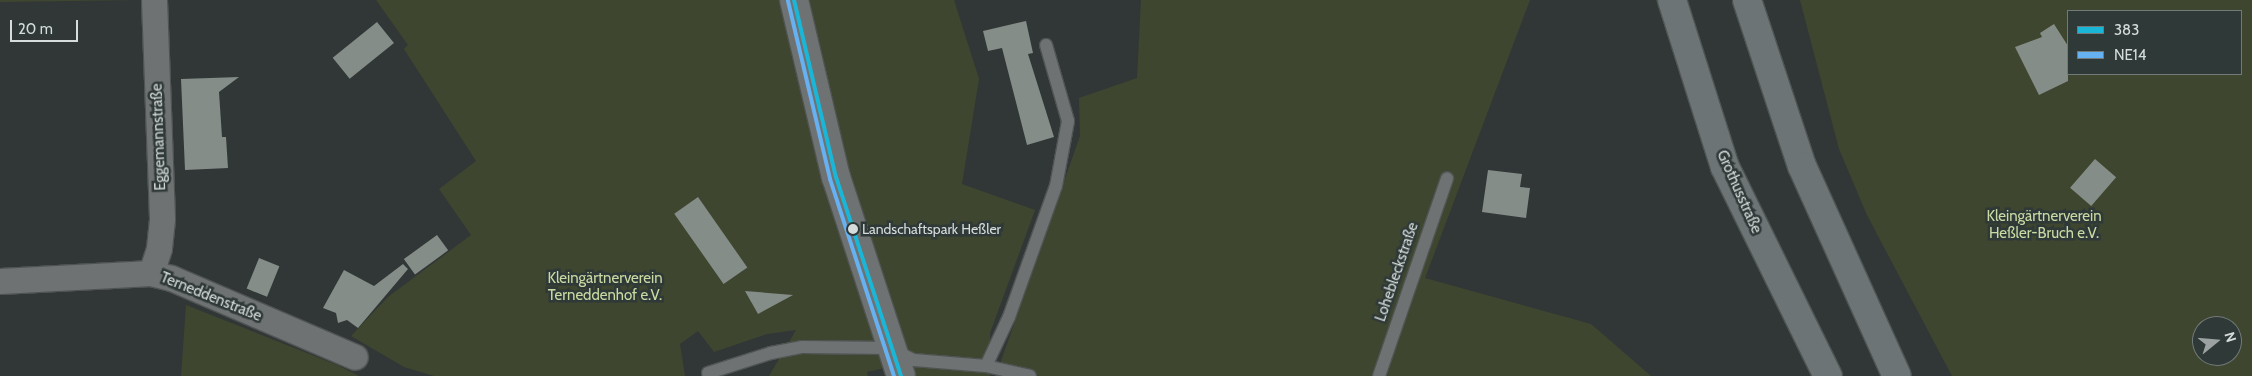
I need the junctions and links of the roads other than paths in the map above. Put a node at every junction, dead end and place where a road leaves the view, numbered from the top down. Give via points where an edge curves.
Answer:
1 (154, 0) edge
2 (794, 0) edge
3 (808, 0) edge
4 (1672, 0) edge
5 (1747, 0) edge
6 (1046, 45) dead end
7 (822, 112) junction
8 (1447, 178) dead end
9 (151, 273) junction
10 (0, 281) edge
11 (890, 348) junction
12 (355, 357) dead end
13 (986, 366) junction
14 (708, 373) dead end
15 (901, 376) edge
16 (1030, 376) edge
17 (1378, 376) edge
18 (1828, 376) edge
19 (1897, 376) edge

1 - 9 street, Eggemannstraße via 162,218 159,248
2 - 7 street
3 - 7 street
4 - 18 main road, Grothusstraße via 1725,167
5 - 19 main road via 1802,166
6 - 13 lane via 1068,121 1056,186 1009,317
7 - 11 street via 844,204
8 - 17 lane, Lohebleckstraße
9 - 10 street, Terneddenstraße
9 - 12 street, Terneddenstraße via 172,278
11 - 13 lane via 914,360
11 - 14 lane via 802,347
11 - 15 street
13 - 16 lane

